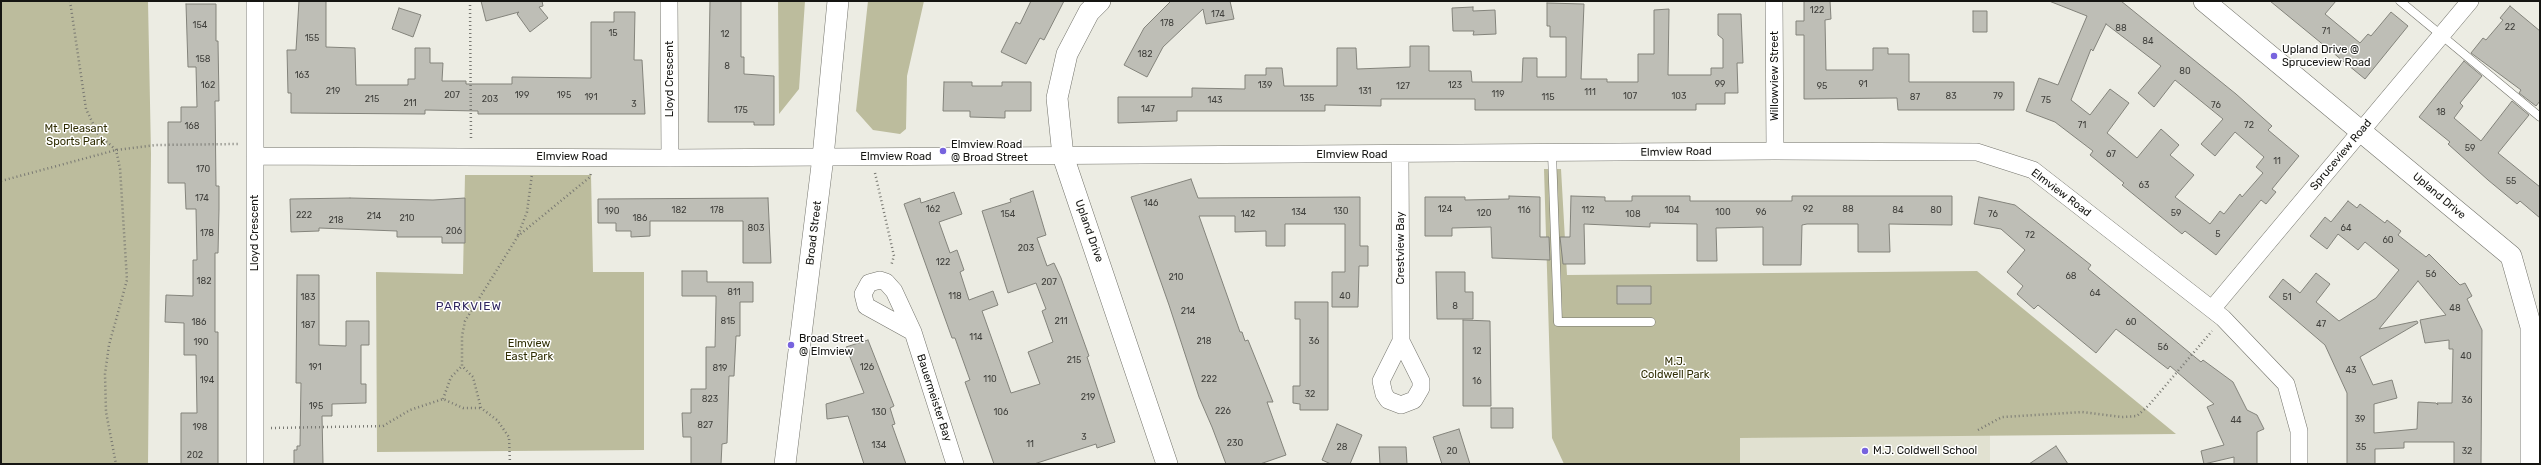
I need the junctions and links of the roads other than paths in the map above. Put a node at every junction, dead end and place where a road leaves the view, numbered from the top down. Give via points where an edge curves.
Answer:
1 (255, 1) edge
2 (669, 1) edge
3 (838, 1) edge
4 (1100, 1) edge
5 (1774, 1) edge
6 (2204, 1) edge
7 (2400, 1) edge
8 (2470, 1) edge
9 (2441, 36) junction
10 (2540, 117) edge
11 (2360, 132) junction
12 (255, 150) junction
13 (1775, 150) junction
14 (1552, 153) junction
15 (1400, 155) junction
16 (1063, 156) junction
17 (823, 157) junction
18 (670, 158) junction
19 (2218, 314) junction
20 (1651, 322) dead end
21 (913, 332) junction
22 (1401, 341) dead end
23 (1162, 463) edge
24 (255, 464) edge
25 (785, 464) edge
26 (956, 464) edge
27 (2299, 464) edge
28 (2531, 464) edge

1 - 12 street, Lloyd Crescent
2 - 18 street, Lloyd Crescent
3 - 17 street, Broad Street
4 - 16 street, Upland Drive via 1090,12 1067,54 1057,98
5 - 13 street, Willowview Street
6 - 11 street, Upland Drive
7 - 9 lane
8 - 9 street, Spruceview Road
9 - 10 lane
9 - 11 street, Spruceview Road
11 - 19 street, Spruceview Road
11 - 28 street, Upland Drive via 2511,256 2531,327
12 - 18 street, Elmview Road via 471,157
12 - 24 street, Lloyd Crescent
13 - 14 street, Elmview Road
13 - 19 street, Elmview Road via 1976,152 2033,170
14 - 15 street, Elmview Road
14 - 20 lane via 1558,322
15 - 16 street, Elmview Road
15 - 22 street, Crestview Bay
16 - 17 street, Elmview Road
16 - 23 street, Upland Drive
17 - 18 street, Elmview Road
17 - 25 street, Broad Street
19 - 27 street, Elmview Road via 2286,384 2299,431
21 - 21 street, Bauermeister Bay via 891,286 880,280 869,283 864,288 863,300 871,310
21 - 26 street, Bauermeister Bay

